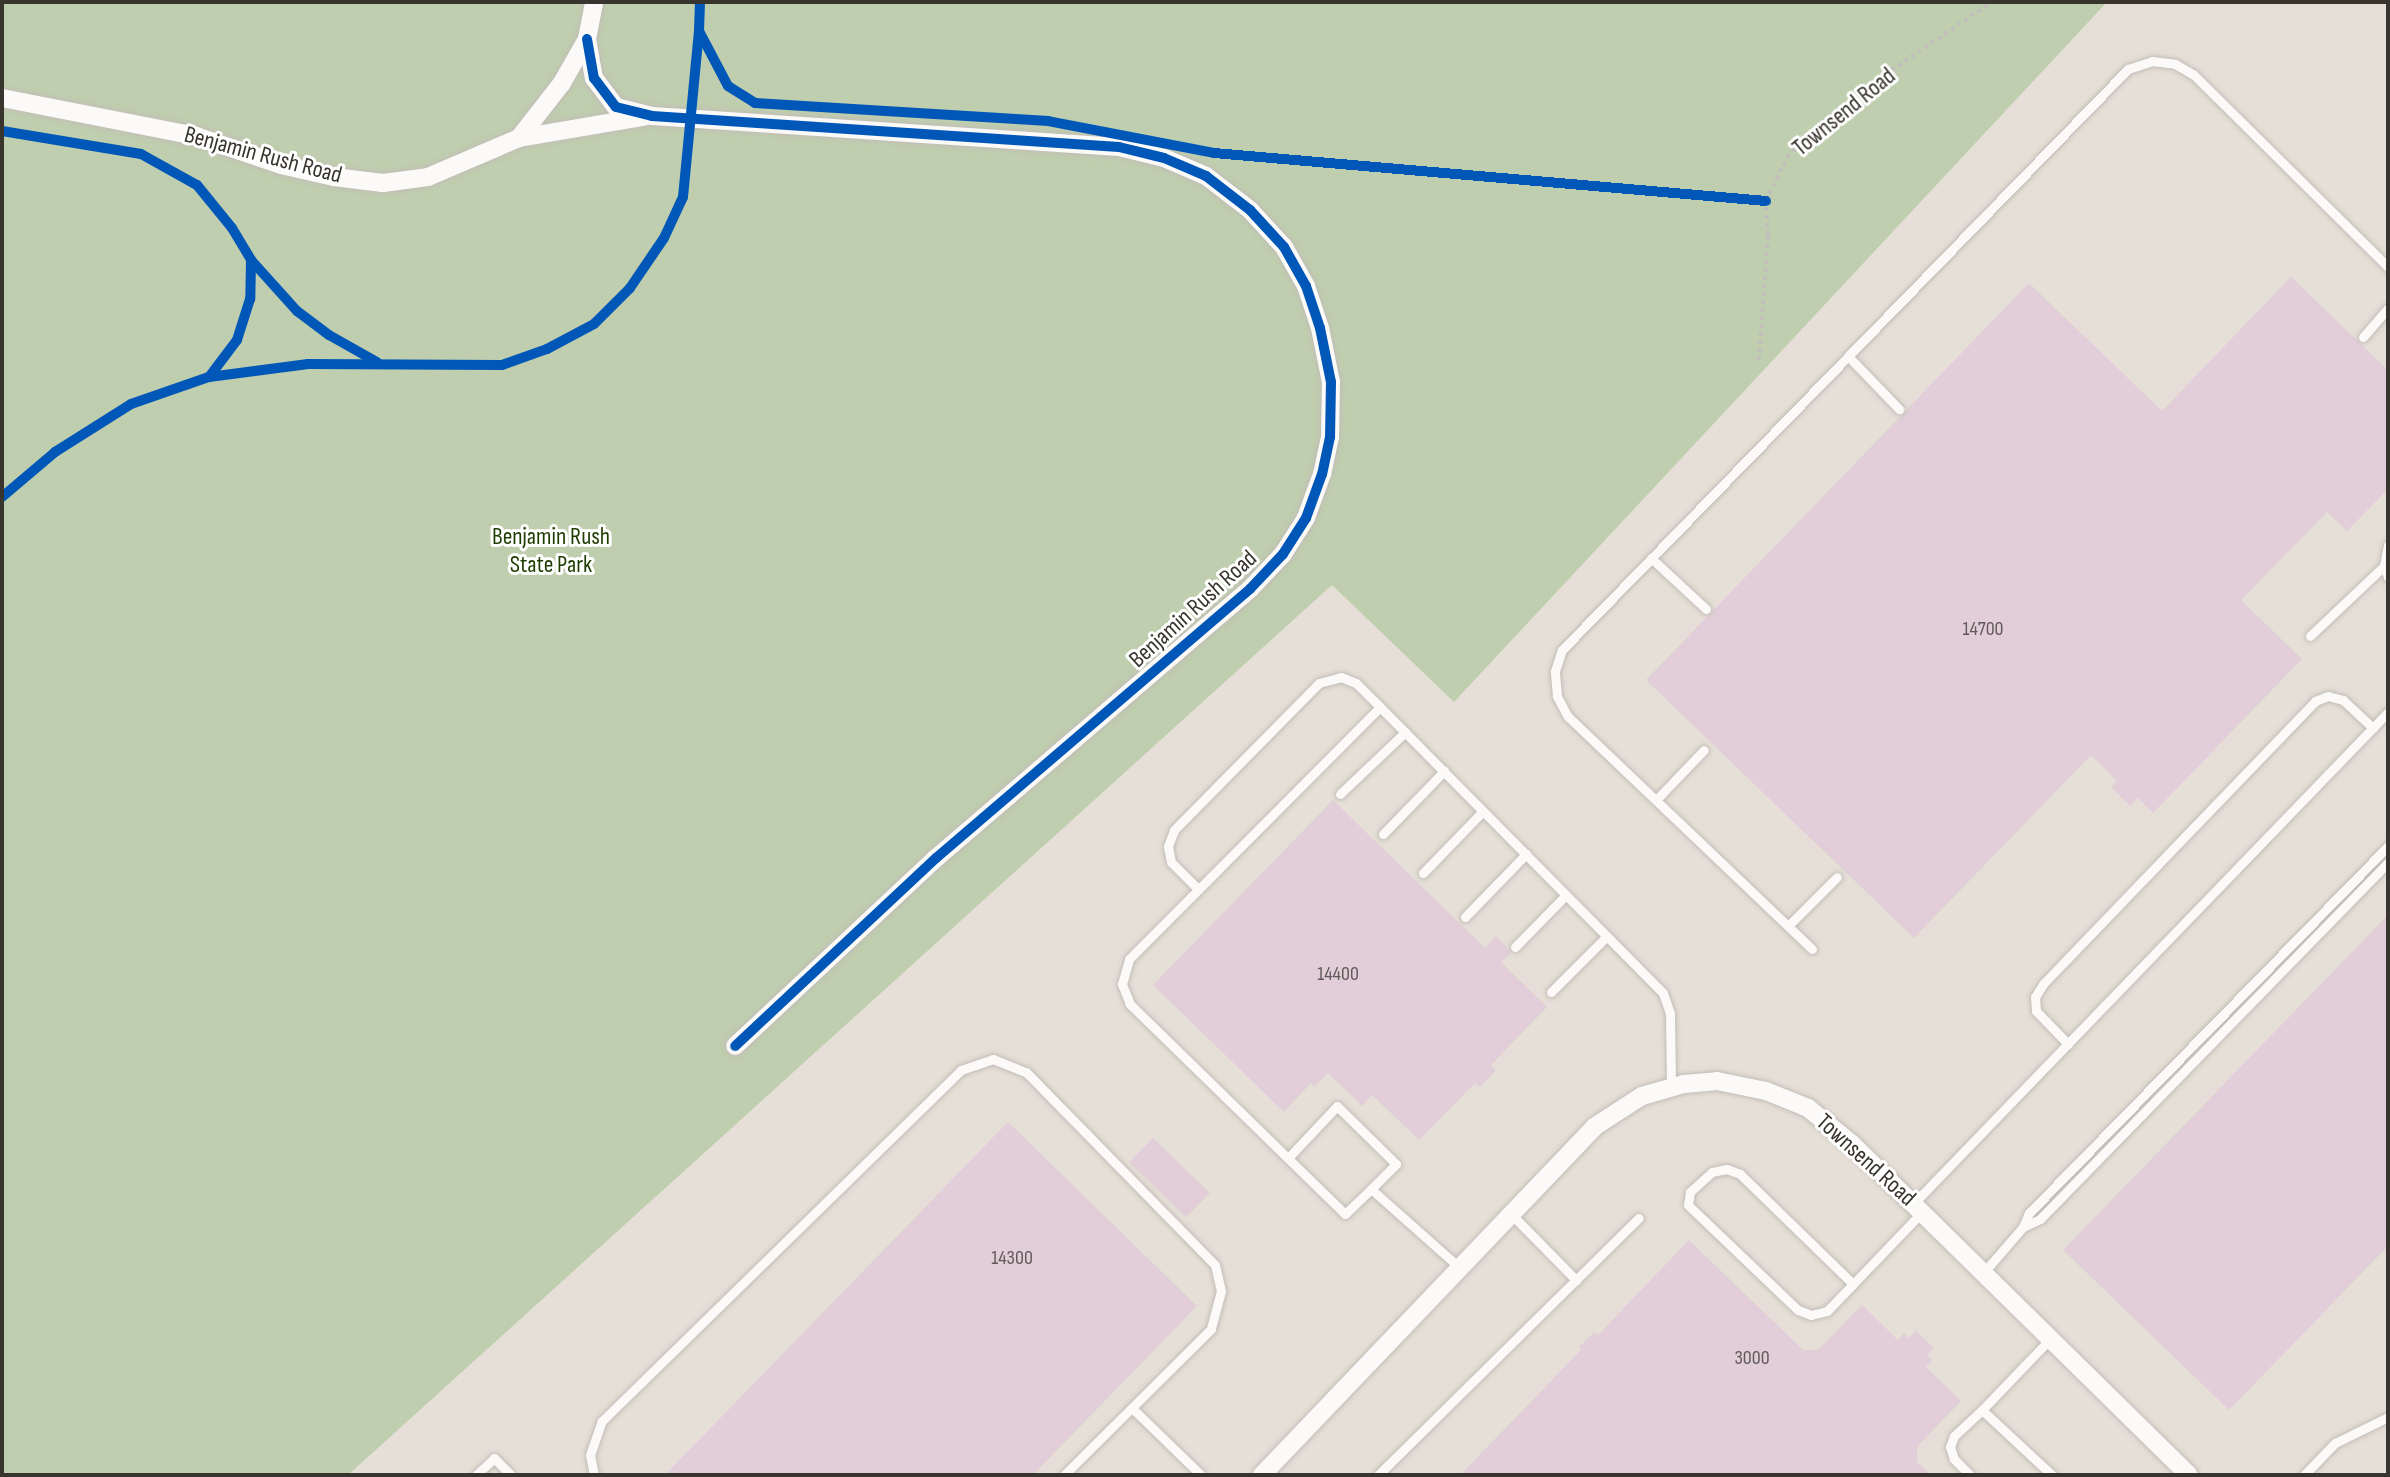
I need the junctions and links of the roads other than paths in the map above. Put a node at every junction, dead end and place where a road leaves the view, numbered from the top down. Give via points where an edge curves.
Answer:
1 (594, 2) edge
2 (587, 39) junction
3 (2, 98) edge
4 (652, 116) junction
5 (519, 138) junction
6 (2388, 267) edge
7 (2388, 308) edge
8 (2363, 337) dead end
9 (1848, 356) junction
10 (1899, 409) dead end
11 (2388, 545) edge
12 (1651, 558) junction
13 (2384, 566) junction
14 (2388, 577) edge
15 (1706, 609) dead end
16 (2310, 636) dead end
17 (1380, 707) junction
18 (2388, 712) edge
19 (2373, 728) junction
20 (1405, 732) junction
21 (1704, 750) dead end
22 (1444, 771) junction
23 (1340, 794) dead end
24 (1656, 800) junction
25 (1483, 811) junction
26 (1383, 834) dead end
27 (2388, 846) edge
28 (1526, 854) junction
29 (2388, 863) edge
30 (1423, 873) dead end
31 (1837, 877) dead end
32 (1198, 889) junction
33 (1566, 895) junction
34 (1465, 917) dead end
35 (1788, 926) junction
36 (1607, 936) junction
37 (1515, 947) dead end
38 (1812, 949) dead end
39 (2282, 955) junction
40 (2291, 962) junction
41 (1551, 992) dead end
42 (2068, 1044) junction
43 (735, 1046) dead end
44 (2181, 1057) junction
45 (2190, 1066) junction
46 (1671, 1088) junction
47 (2089, 1152) junction
48 (1288, 1158) junction
49 (2098, 1160) junction
50 (1371, 1189) junction
51 (1919, 1207) junction
52 (1511, 1214) junction
53 (1639, 1218) dead end
54 (2023, 1227) junction
55 (1460, 1268) junction
56 (1984, 1272) junction
57 (1576, 1280) junction
58 (1853, 1284) junction
59 (2051, 1338) junction
60 (2388, 1407) edge
61 (1132, 1408) junction
62 (1982, 1410) junction
63 (2388, 1417) edge
64 (2373, 1424) junction
65 (1264, 1474) edge
66 (476, 1475) edge
67 (511, 1475) edge
68 (594, 1475) edge
69 (1064, 1475) edge
70 (1201, 1475) edge
71 (1378, 1475) edge
72 (1970, 1475) edge
73 (2052, 1475) edge
74 (2189, 1475) edge
75 (2304, 1475) edge

1 - 2 street, Benjamin Rush Road
2 - 4 street, Benjamin Rush Road via 594,78 616,107
2 - 5 street, Benjamin Rush Road via 562,83
3 - 5 street, Benjamin Rush Road via 196,136 281,165 383,183 428,177
4 - 5 street, Benjamin Rush Road
4 - 43 street, Benjamin Rush Road via 1119,147 1164,158 1206,176 1250,210 1284,247 1306,286 1331,382 1330,437 1322,474 1306,518 1283,554 1250,589 936,858
6 - 9 lane via 2194,75 2175,64 2152,61 2128,69
7 - 8 lane
9 - 10 lane
9 - 12 lane
11 - 13 lane
12 - 15 lane
12 - 24 lane via 1562,650 1555,671 1557,696 1568,717
13 - 14 lane
13 - 16 lane
17 - 20 lane
17 - 32 lane
17 - 32 lane via 1356,683 1341,677 1319,683 1174,830 1168,846 1171,862
18 - 19 lane
19 - 42 lane
19 - 42 lane via 2343,700 2328,696 2315,701 2043,984 2035,997 2036,1011
20 - 22 lane
20 - 23 lane
21 - 24 lane
22 - 25 lane
22 - 26 lane
24 - 35 lane
25 - 28 lane
25 - 30 lane
27 - 39 lane
28 - 33 lane
28 - 34 lane
29 - 40 lane
31 - 35 lane
32 - 48 lane via 1129,959 1122,984 1130,1004
33 - 36 lane
33 - 37 lane
35 - 38 lane
36 - 41 lane
36 - 46 lane via 1663,993 1670,1013
39 - 40 lane
39 - 44 lane
40 - 45 lane
42 - 51 lane
44 - 45 lane
44 - 47 lane
45 - 49 lane
46 - 51 street, Townsend Road via 1717,1081 1766,1091 1808,1108
46 - 52 street, Townsend Road via 1642,1096 1594,1127
47 - 49 lane
47 - 54 lane via 2029,1213
48 - 50 lane via 1345,1214
48 - 50 lane via 1337,1106 1396,1164
49 - 54 lane via 2040,1219
50 - 55 lane
51 - 56 street, Townsend Road
51 - 58 lane
52 - 55 street, Townsend Road
52 - 57 lane
53 - 57 lane
54 - 56 lane
55 - 65 street, Townsend Road
56 - 59 street, Townsend Road
57 - 71 lane
58 - 58 lane via 1827,1311 1811,1315 1798,1310 1688,1205 1690,1192 1712,1172 1727,1169 1740,1174
59 - 62 lane
59 - 74 street, Townsend Road
60 - 64 lane
61 - 68 lane via 1211,1329 1221,1291 1215,1265 1026,1072 993,1059 961,1070 602,1421 590,1455
61 - 69 lane
61 - 70 lane
62 - 72 lane via 1954,1436 1950,1447
62 - 73 lane
63 - 64 lane
64 - 75 lane via 2335,1443
66 - 67 lane via 494,1458

